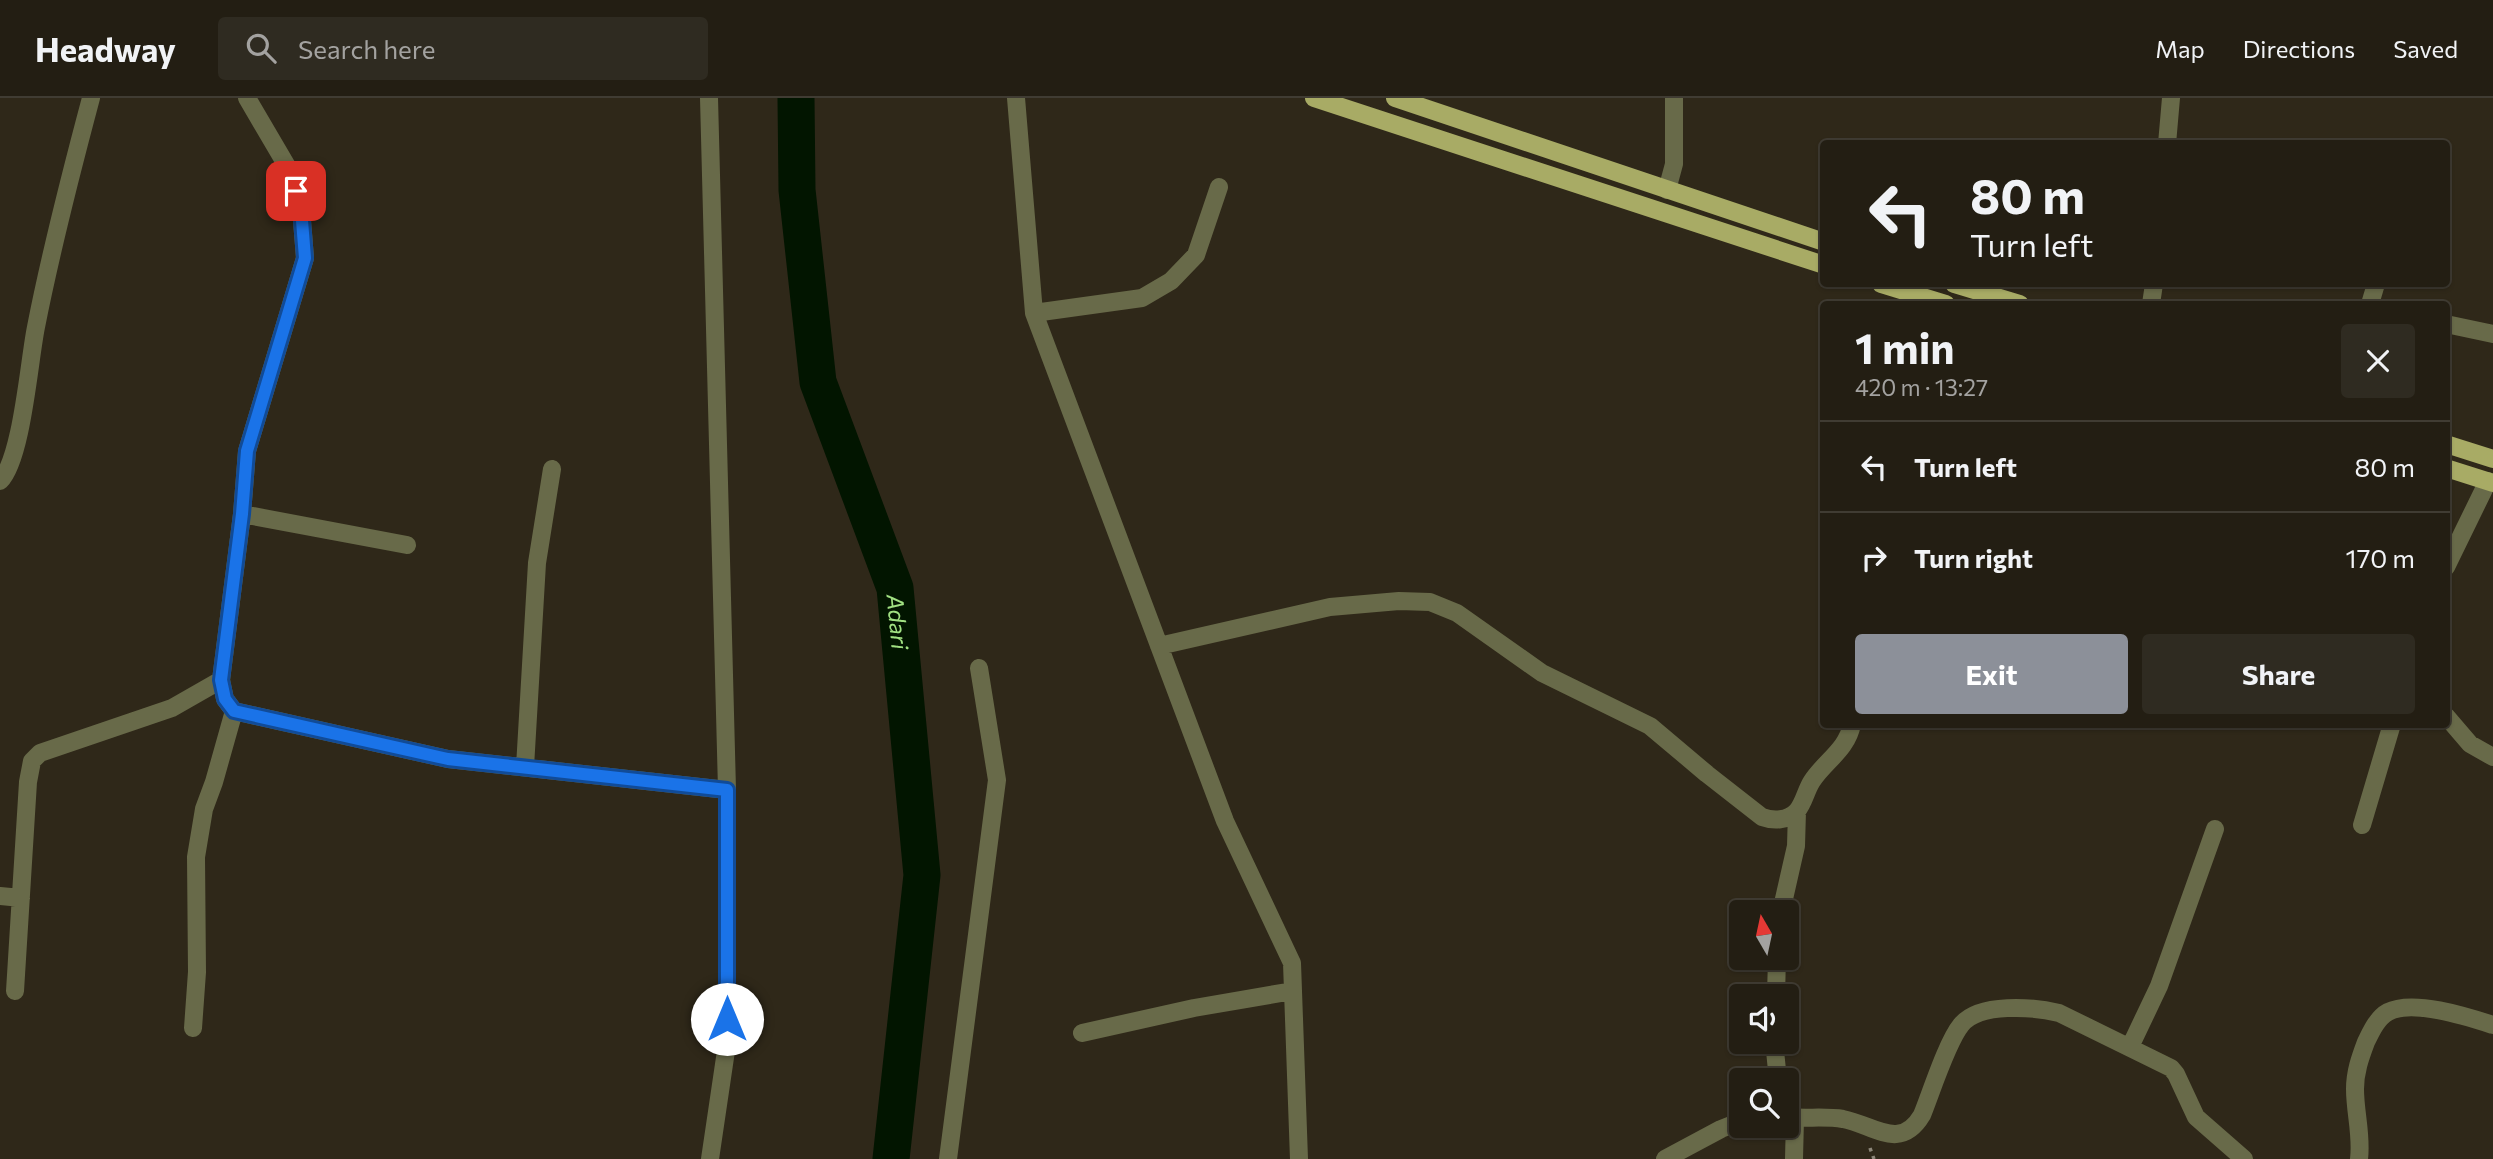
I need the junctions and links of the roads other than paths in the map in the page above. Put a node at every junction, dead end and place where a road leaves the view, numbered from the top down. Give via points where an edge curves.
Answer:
1 (91, 98) edge
2 (247, 98) edge
3 (709, 98) edge
4 (1016, 98) edge
5 (1314, 98) edge
6 (1395, 98) edge
7 (1674, 98) edge
8 (2171, 98) edge
9 (2167, 140) edge
10 (1219, 187) dead end
11 (1667, 190) junction
12 (1820, 241) edge
13 (1820, 264) edge
14 (1891, 287) edge
15 (1964, 287) edge
16 (1936, 301) edge
17 (2010, 301) edge
18 (1034, 313) junction
19 (2450, 325) edge
20 (2493, 334) edge
21 (2450, 445) edge
22 (2493, 459) edge
23 (552, 469) dead end
24 (2450, 469) edge
25 (0, 481) edge
26 (2490, 482) edge
27 (242, 514) junction
28 (407, 545) dead end
29 (2450, 559) edge
30 (1159, 646) junction
31 (979, 668) dead end
32 (221, 680) junction
33 (234, 711) junction
34 (2450, 721) edge
35 (1850, 728) edge
36 (2391, 728) edge
37 (2493, 757) edge
38 (525, 767) junction
39 (727, 790) junction
40 (1797, 811) junction
41 (2362, 825) dead end
42 (2215, 829) dead end
43 (0, 896) edge
44 (21, 898) junction
45 (1784, 900) edge
46 (15, 991) dead end
47 (1293, 991) junction
48 (2493, 1025) edge
49 (193, 1028) dead end
50 (1082, 1033) dead end
51 (2130, 1047) junction
52 (1799, 1117) edge
53 (1729, 1126) edge
54 (1792, 1138) edge
55 (710, 1159) edge
56 (947, 1159) edge
57 (1299, 1159) edge
58 (1665, 1159) edge
59 (1794, 1159) edge
60 (2244, 1159) edge
61 (2359, 1159) edge

1 - 25 street via 36,325 15,450
2 - 27 street via 291,173 301,208 305,258 247,451
3 - 39 street
4 - 18 street
5 - 13 main road
6 - 11 main road
7 - 11 street via 1674,164
8 - 9 street
10 - 18 street via 1196,255 1171,281 1142,298
11 - 12 main road
14 - 16 main road
15 - 17 main road
18 - 30 street
19 - 20 street
21 - 22 main road
23 - 38 street via 537,563
24 - 26 main road
26 - 29 street
27 - 28 street
27 - 32 street
30 - 40 street via 1330,607 1430,602 1457,613 1542,673 1650,726 1762,817 1782,819
30 - 47 street via 1225,821 1292,963
31 - 56 street via 997,780
32 - 33 street via 225,699
32 - 44 street via 172,708 58,745 32,761
33 - 38 street via 448,759
33 - 49 street via 204,809 196,857
34 - 37 street via 2470,744
35 - 40 street via 1840,751 1812,780
36 - 41 street
38 - 39 street
39 - 55 street via 727,1044
40 - 45 street via 1796,846
42 - 51 street via 2159,986
43 - 44 street
44 - 46 street
47 - 50 street via 1194,1007
47 - 57 street
48 - 61 street via 2451,1012 2415,1008 2388,1012 2380,1019 2368,1038 2355,1079
51 - 52 street via 2059,1013 2040,1008 1994,1010 1961,1024 1914,1128 1895,1135 1841,1119
51 - 60 street via 2171,1068 2196,1117
53 - 58 street
54 - 59 street

